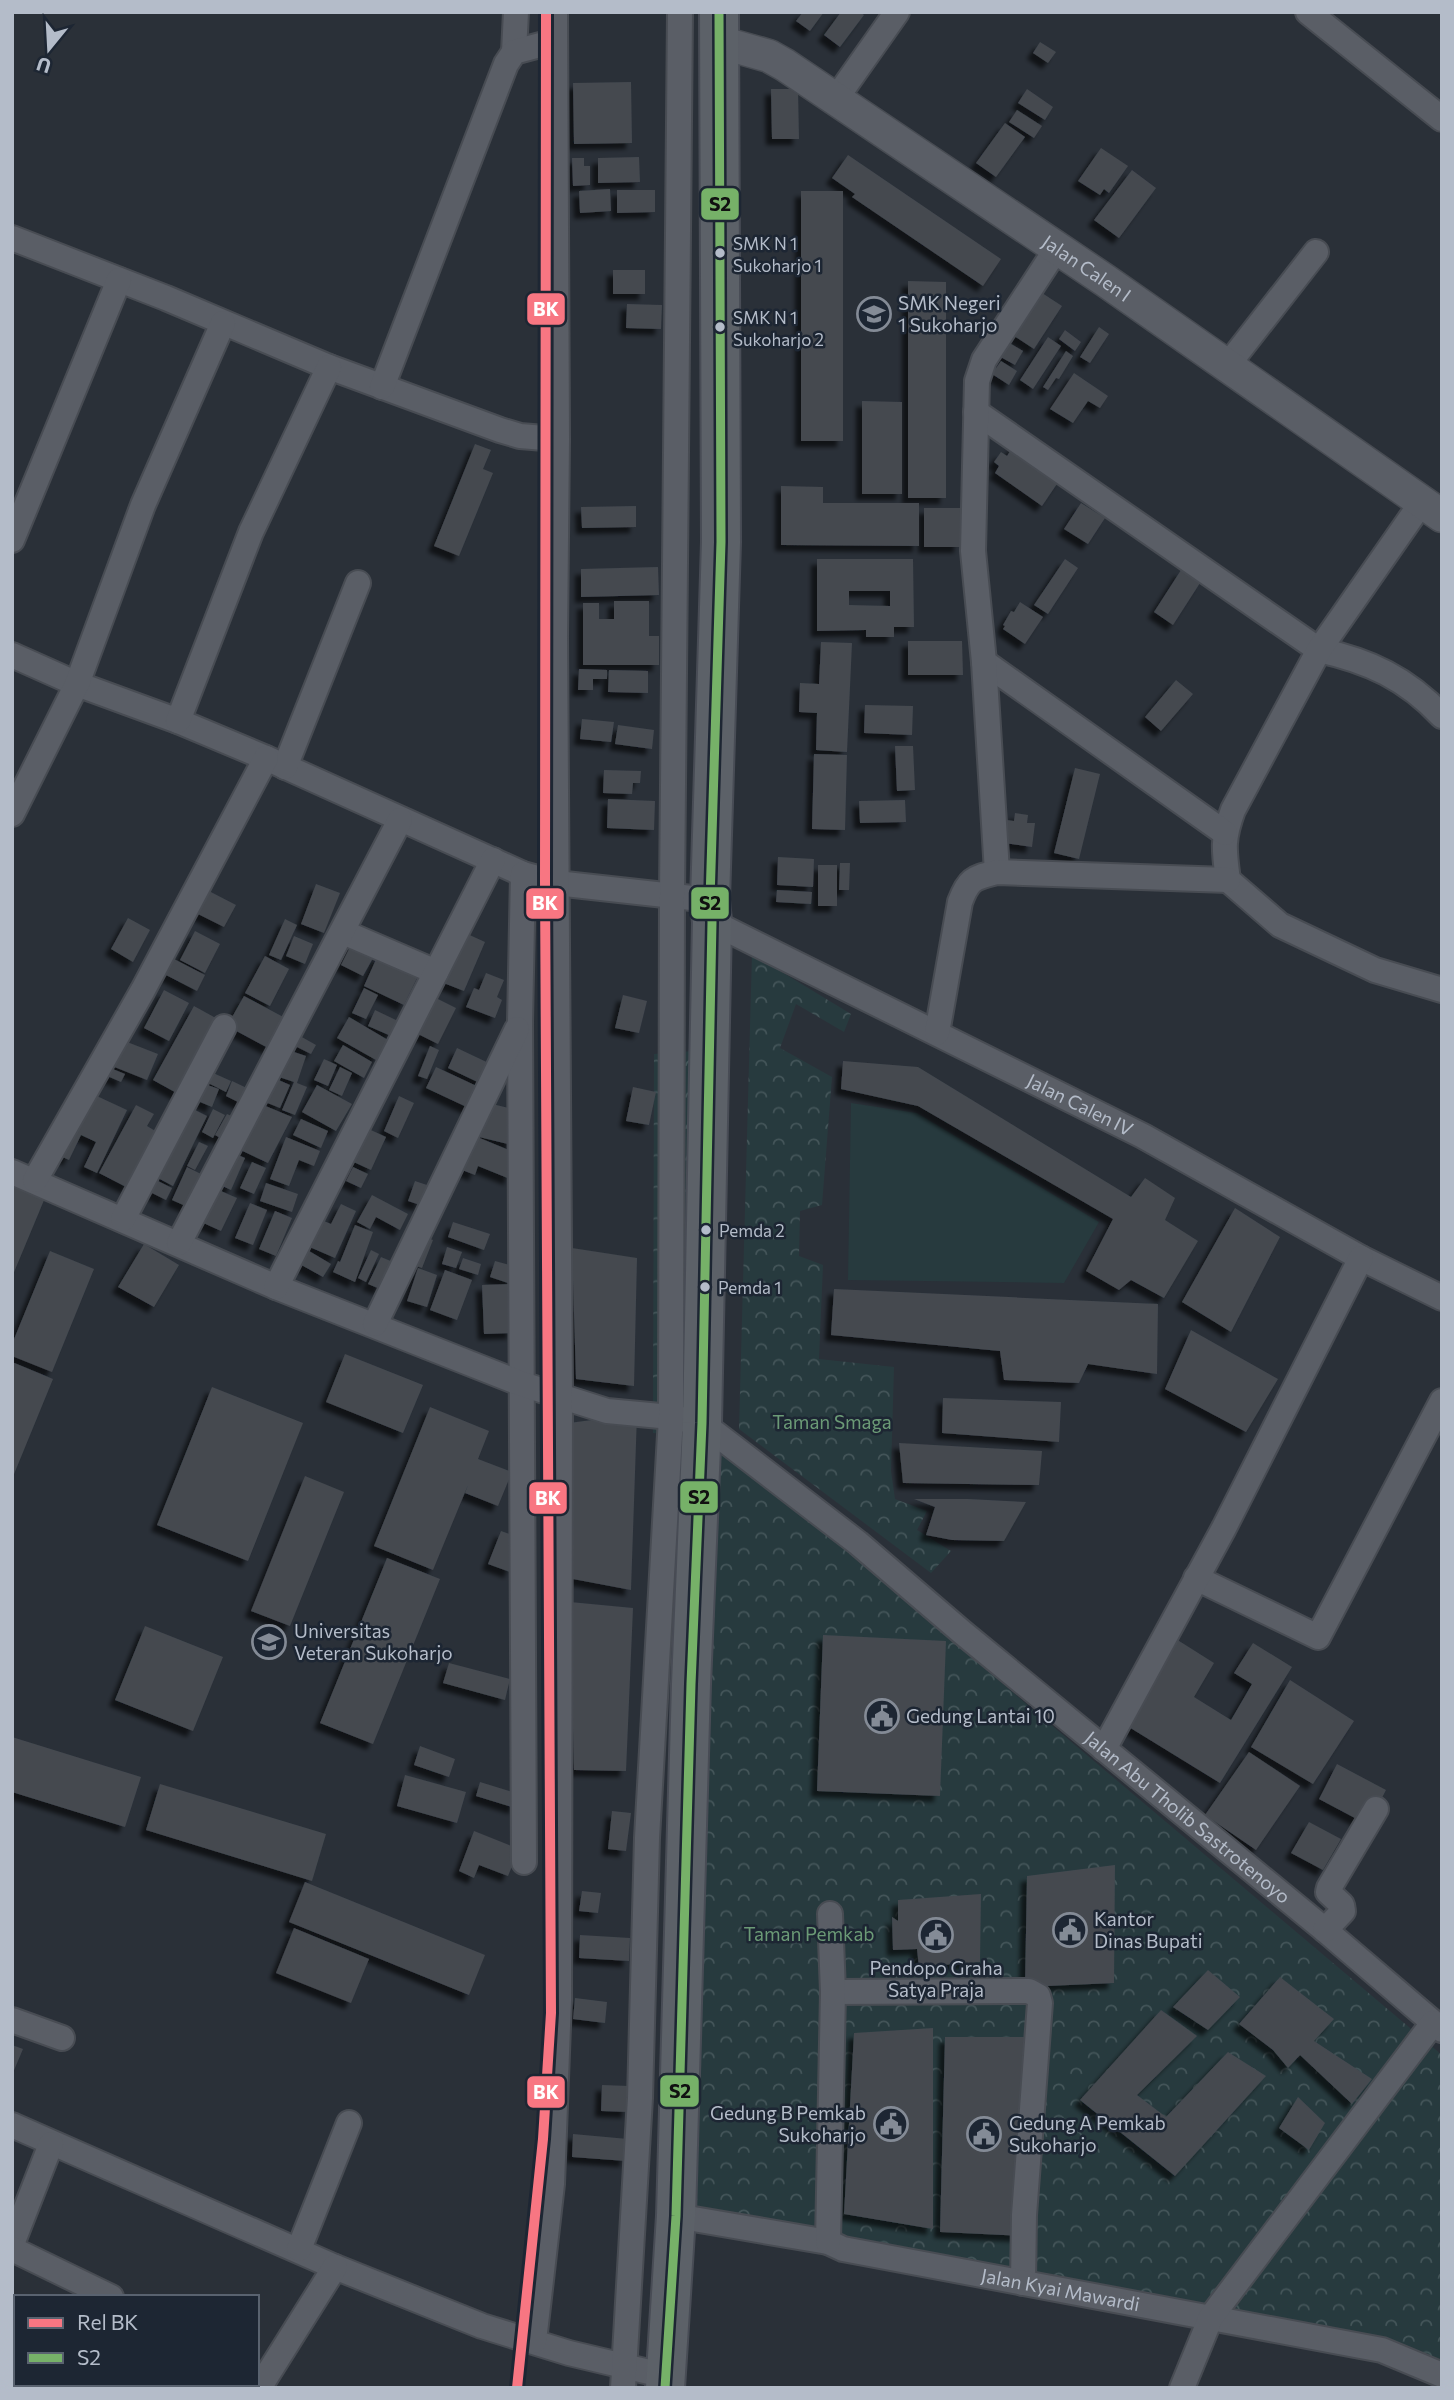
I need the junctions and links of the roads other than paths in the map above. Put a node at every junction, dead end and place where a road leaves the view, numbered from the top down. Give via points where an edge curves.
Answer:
1 (516, 12) edge
2 (555, 12) edge
3 (680, 12) edge
4 (897, 12) edge
5 (1308, 12) edge
6 (719, 27) edge
7 (555, 41) junction
8 (514, 52) junction
9 (835, 100) junction
10 (1442, 119) edge
11 (12, 238) edge
12 (1057, 248) junction
13 (1316, 252) dead end
14 (118, 280) junction
15 (223, 323) junction
16 (1227, 366) junction
17 (329, 367) junction
18 (382, 387) junction
19 (976, 412) junction
20 (556, 439) junction
21 (1435, 507) edge
22 (12, 540) edge
23 (358, 583) dead end
24 (1319, 650) junction
25 (12, 655) edge
26 (984, 662) junction
27 (77, 684) junction
28 (1442, 716) edge
29 (178, 721) junction
30 (275, 762) junction
31 (12, 814) edge
32 (400, 820) junction
33 (1225, 832) junction
34 (493, 860) junction
35 (997, 872) junction
36 (523, 874) junction
37 (1228, 880) junction
38 (556, 883) junction
39 (672, 895) junction
40 (711, 911) junction
41 (343, 932) junction
42 (436, 972) junction
43 (1442, 990) edge
44 (520, 1022) junction
45 (224, 1027) dead end
46 (937, 1033) junction
47 (23, 1176) edge
48 (123, 1219) junction
49 (179, 1243) junction
50 (1361, 1258) junction
51 (276, 1287) junction
52 (1442, 1298) edge
53 (375, 1324) junction
54 (522, 1384) junction
55 (560, 1398) junction
56 (1442, 1401) edge
57 (687, 1420) junction
58 (1196, 1578) junction
59 (1104, 1749) junction
60 (1376, 1809) dead end
61 (524, 1862) dead end
62 (830, 1914) dead end
63 (1325, 1930) junction
64 (833, 1992) junction
65 (12, 2020) edge
66 (1437, 2026) edge
67 (62, 2038) dead end
68 (349, 2123) dead end
69 (12, 2125) edge
70 (51, 2144) junction
71 (676, 2216) junction
72 (828, 2242) junction
73 (12, 2246) edge
74 (299, 2249) junction
75 (335, 2267) junction
76 (1023, 2283) junction
77 (107, 2295) edge
78 (1211, 2317) junction
79 (534, 2342) junction
80 (624, 2378) edge
81 (1430, 2378) edge
82 (665, 2382) edge
83 (258, 2388) edge
84 (1182, 2388) edge

1 - 8 street
2 - 7 street
3 - 39 street
4 - 9 street
5 - 10 street
6 - 9 street, Jalan Calen I
6 - 40 main road via 722,542
7 - 8 street
7 - 20 street
8 - 18 street
9 - 12 street, Jalan Calen I
11 - 14 street
12 - 16 street, Jalan Calen I
12 - 19 street via 984,360 977,381
13 - 16 street
14 - 15 street
14 - 22 street
15 - 17 street
15 - 27 street via 143,505
16 - 21 street, Jalan Calen I
17 - 18 street
17 - 29 street via 251,532
18 - 20 street via 520,436
19 - 24 street
19 - 26 street via 973,551
20 - 38 street
21 - 24 street
23 - 30 street
24 - 28 street via 1381,669
24 - 33 street
25 - 27 street, Jalan Calen IV
26 - 33 street
26 - 35 street
27 - 29 street, Jalan Calen IV
27 - 31 street
29 - 30 street, Jalan Calen IV
30 - 32 street, Jalan Calen IV
30 - 47 street via 143,990
32 - 34 street, Jalan Calen IV
32 - 41 street
33 - 37 street
34 - 36 street, Jalan Calen IV
34 - 42 street
35 - 37 street
35 - 46 street via 974,878 963,894
36 - 38 street, Jalan Calen IV
36 - 44 street
37 - 43 street via 1280,925 1376,970
38 - 39 street, Jalan Calen IV
38 - 55 street
39 - 40 street, Jalan Calen IV
39 - 57 street
40 - 46 street, Jalan Calen IV
40 - 57 main road
41 - 42 street
41 - 49 street
42 - 51 street
44 - 53 street
44 - 54 street
45 - 48 street
46 - 50 street, Jalan Calen IV via 1143,1136
47 - 48 street
48 - 49 street
49 - 51 street
50 - 52 street, Jalan Calen IV
50 - 58 street
51 - 53 street
53 - 54 street
54 - 55 street
54 - 61 street
55 - 57 street via 607,1411
55 - 79 street via 559,2000 552,2184
56 - 58 street via 1318,1637
57 - 59 street, Jalan Abu Tholib Sastrotenoyo via 858,1543
57 - 71 main road via 691,1685
57 - 80 street via 647,1838 640,2098
58 - 59 street
59 - 63 street, Jalan Abu Tholib Sastrotenoyo
60 - 63 street via 1329,1888 1343,1911
62 - 64 street
63 - 66 street, Jalan Abu Tholib Sastrotenoyo
64 - 72 street
64 - 76 street via 1029,1991 1038,1996
65 - 67 street
66 - 78 street
68 - 74 street
69 - 70 street
70 - 73 street
70 - 74 street
71 - 72 street, Jalan Kyai Mawardi
71 - 82 main road
72 - 76 street, Jalan Kyai Mawardi via 843,2249
73 - 77 street
74 - 75 street
75 - 79 street
75 - 83 street
76 - 78 street, Jalan Kyai Mawardi
78 - 81 street, Jalan Kyai Mawardi via 1381,2350
78 - 84 street
79 - 80 street
80 - 82 street

